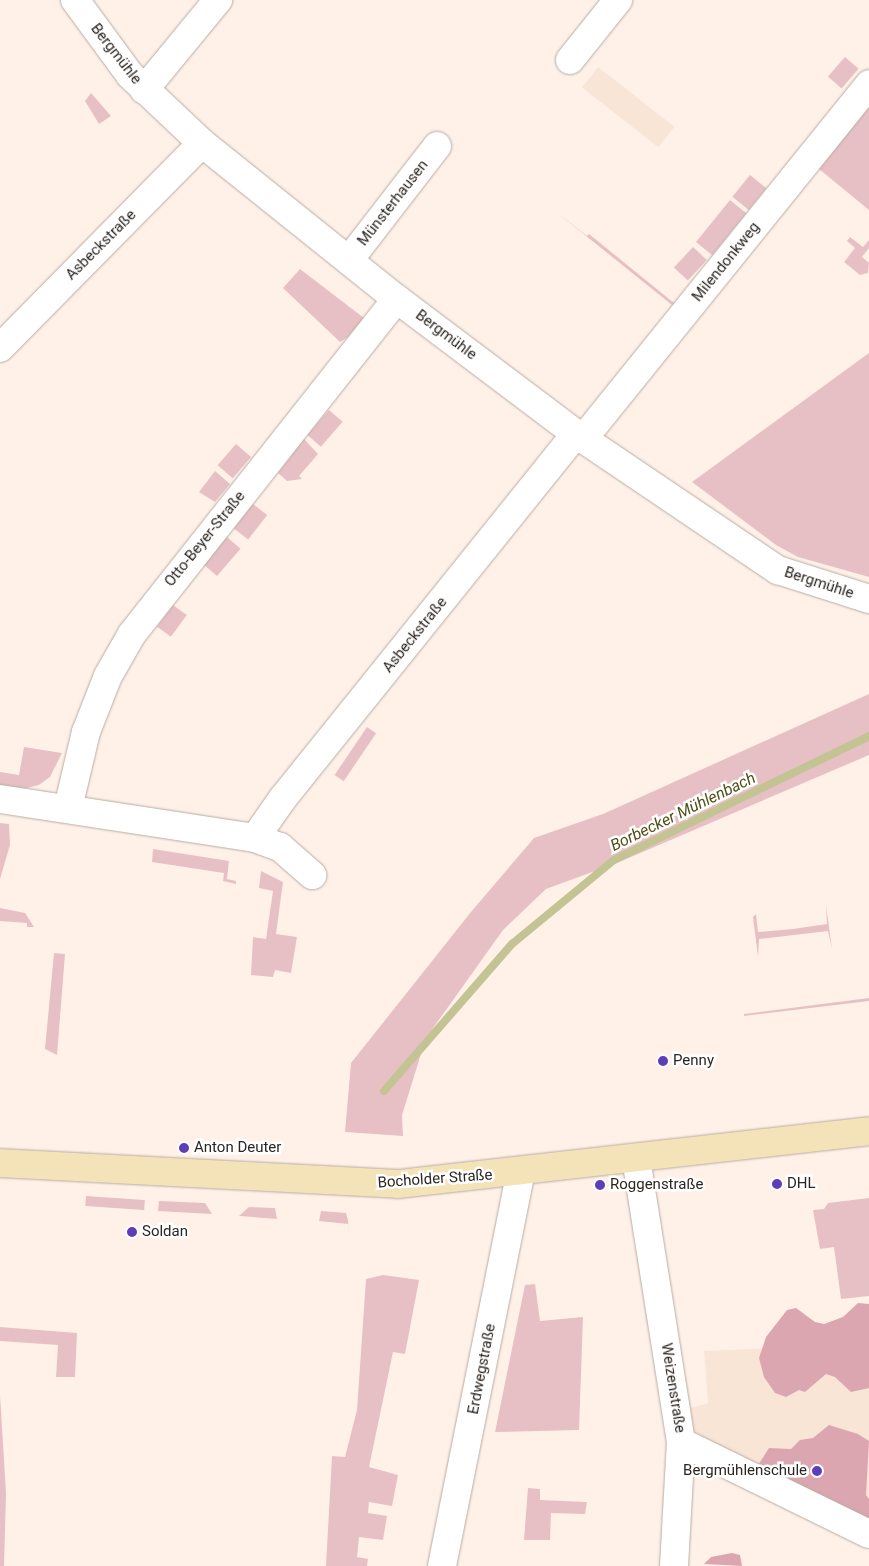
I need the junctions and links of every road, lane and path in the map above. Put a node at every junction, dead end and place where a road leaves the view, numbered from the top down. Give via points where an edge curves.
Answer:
1 (75, 0) edge
2 (218, 0) edge
3 (618, 0) edge
4 (570, 60) dead end
5 (869, 84) edge
6 (144, 90) junction
7 (202, 143) junction
8 (437, 146) dead end
9 (349, 260) junction
10 (397, 299) junction
11 (0, 348) edge
12 (580, 437) junction
13 (869, 599) edge
14 (0, 799) edge
15 (68, 808) junction
16 (255, 838) junction
17 (312, 875) dead end
18 (869, 1131) edge
19 (636, 1158) junction
20 (0, 1163) edge
21 (521, 1172) junction
22 (681, 1442) junction
23 (869, 1534) edge
24 (442, 1566) edge
25 (674, 1566) edge

1 - 6 street, Bergmühle via 115,57
2 - 6 street
3 - 4 street
5 - 12 street, Milendonkweg
6 - 7 street, Bergmühle
7 - 9 street, Bergmühle
7 - 11 street, Asbeckstraße
8 - 9 street, Münsterhausen
9 - 10 street, Bergmühle
10 - 12 street, Bergmühle
10 - 15 street, Otto-Beyer-Straße via 132,634 92,715 76,765
12 - 13 street, Bergmühle via 778,570
12 - 16 street, Asbeckstraße via 311,764
14 - 15 street
15 - 16 street
16 - 17 street via 280,847
18 - 19 main road, Bocholder Straße
19 - 21 main road, Bocholder Straße
19 - 22 street, Weizenstraße
20 - 21 main road, Bocholder Straße via 350,1184 414,1183
21 - 24 street, Erdwegstraße
22 - 23 street, Weizenstraße
22 - 25 street

